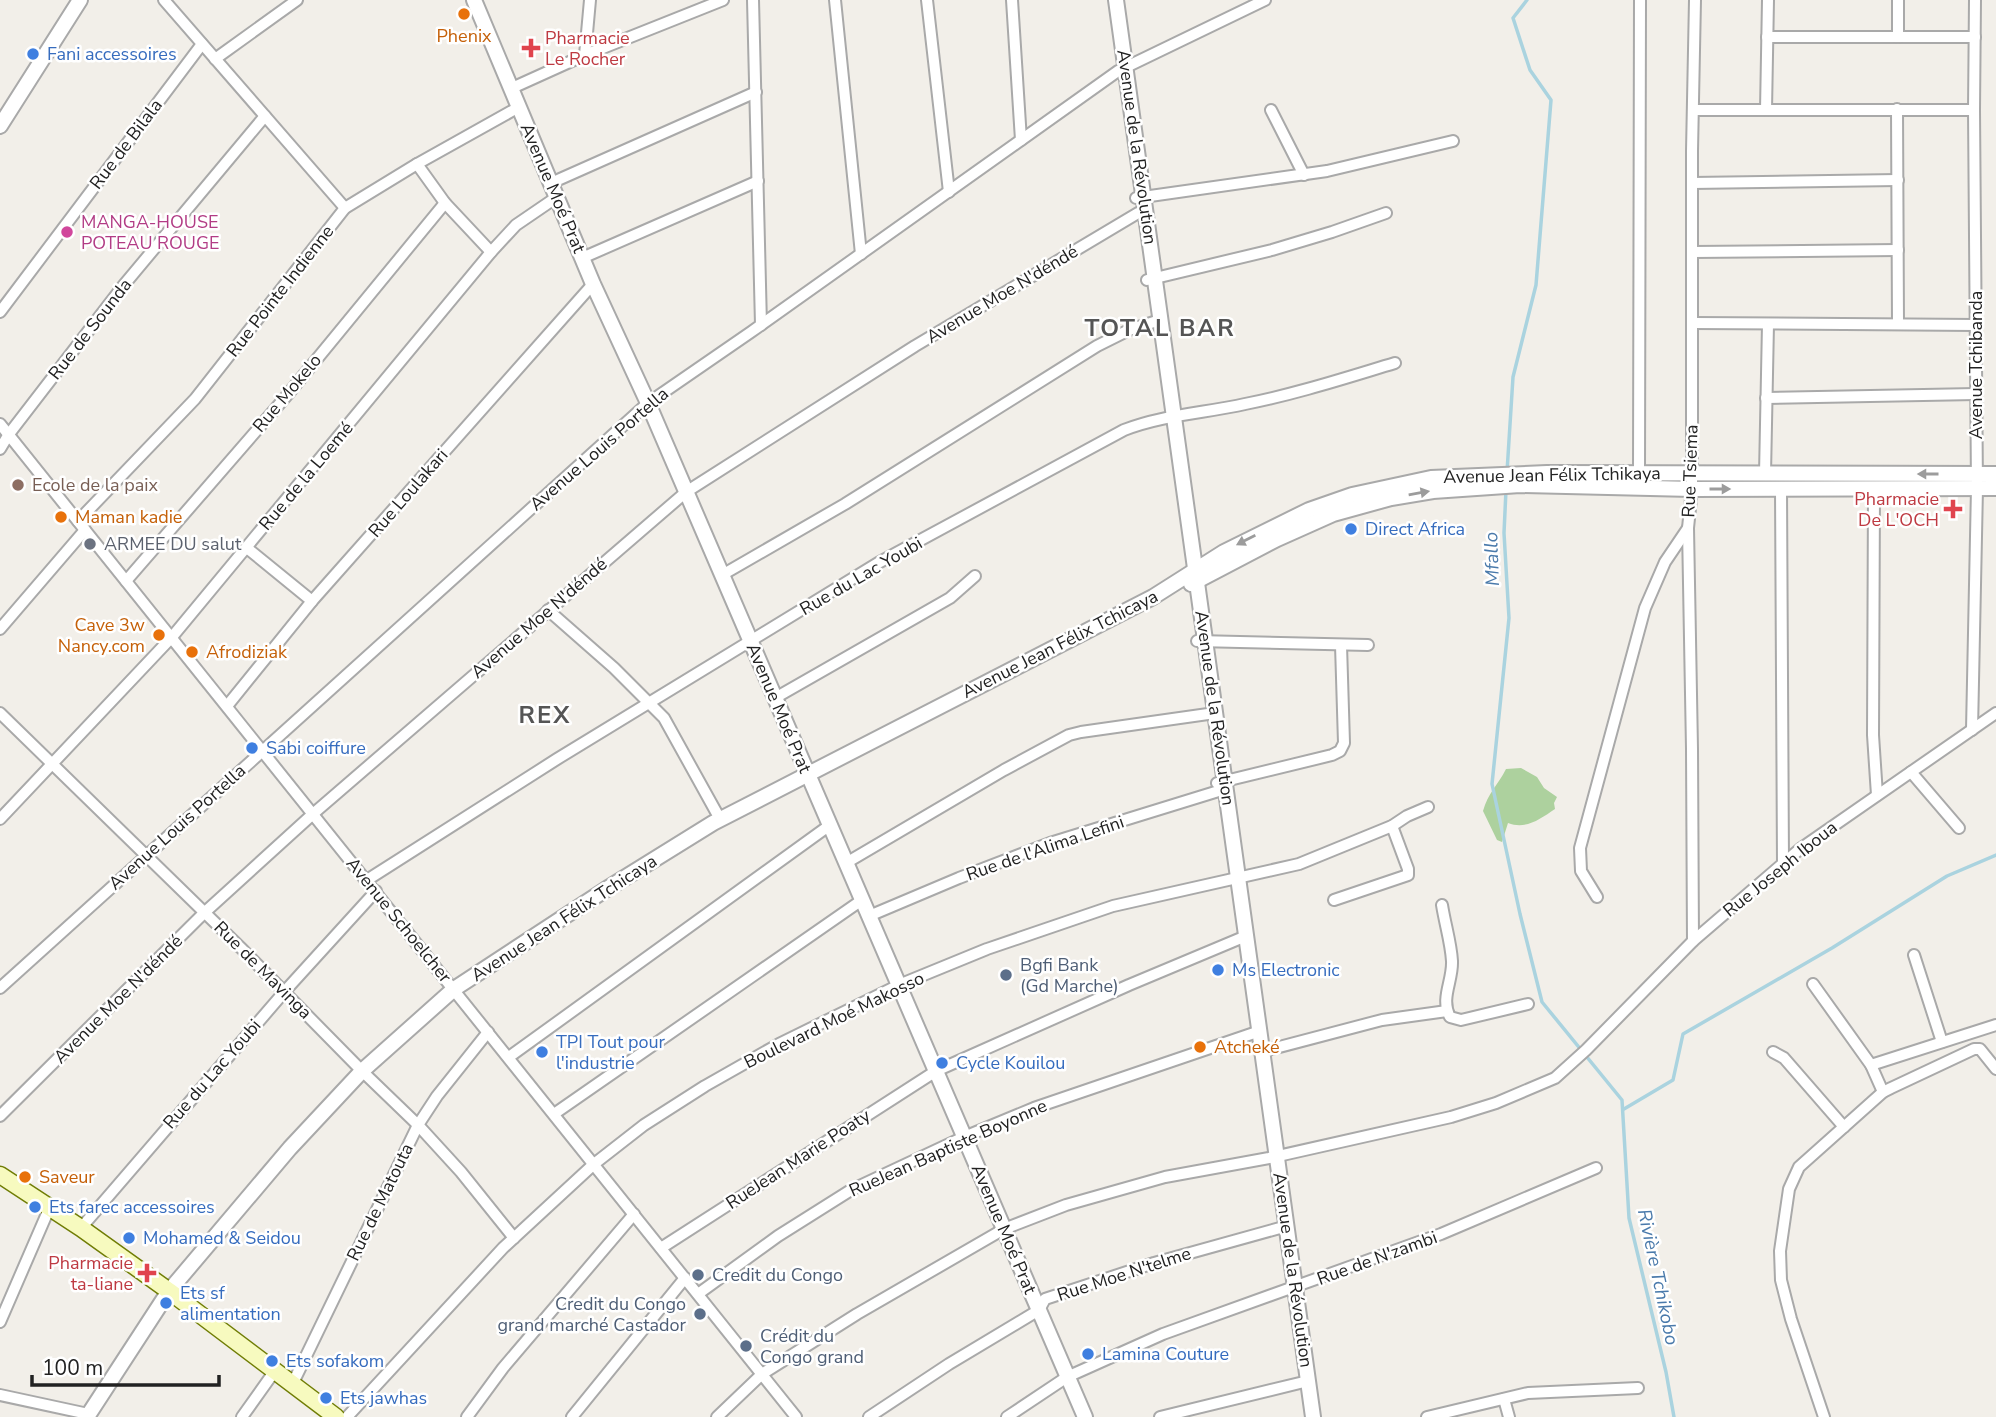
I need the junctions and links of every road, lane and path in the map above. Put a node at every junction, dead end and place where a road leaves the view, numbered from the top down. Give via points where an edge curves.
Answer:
1 (80, 0) edge
2 (474, 0) edge
3 (590, 0) edge
4 (723, 0) edge
5 (753, 0) edge
6 (835, 0) edge
7 (927, 0) edge
8 (1012, 0) edge
9 (1108, 0) edge
10 (1116, 0) edge
11 (1265, 0) edge
12 (1640, 0) edge
13 (1695, 0) edge
14 (1768, 0) edge
15 (1898, 0) edge
16 (1975, 0) edge
17 (291, 2) edge
18 (171, 3) edge
19 (1767, 37) junction
20 (1898, 37) junction
21 (1975, 37) junction
22 (202, 44) junction
23 (585, 55) junction
24 (215, 59) junction
25 (1122, 69) junction
26 (512, 88) junction
27 (756, 92) junction
28 (519, 107) junction
29 (1897, 109) junction
30 (1271, 110) dead end
31 (1693, 110) junction
32 (1766, 110) junction
33 (1974, 110) junction
34 (265, 116) junction
35 (1, 121) edge
36 (1021, 140) junction
37 (1453, 141) dead end
38 (417, 164) junction
39 (1304, 175) junction
40 (1898, 180) junction
41 (758, 181) junction
42 (1692, 183) junction
43 (554, 190) junction
44 (949, 192) junction
45 (445, 203) junction
46 (1141, 205) junction
47 (345, 208) junction
48 (1386, 213) dead end
49 (1898, 250) junction
50 (491, 252) junction
51 (1693, 252) junction
52 (861, 254) junction
53 (583, 258) junction
54 (1151, 279) junction
55 (593, 284) junction
56 (0, 312) edge
57 (1156, 320) junction
58 (1693, 323) junction
59 (1768, 324) junction
60 (1898, 324) junction
61 (761, 325) junction
62 (1976, 325) junction
63 (1395, 363) dead end
64 (1976, 394) junction
65 (1766, 398) junction
66 (648, 402) junction
67 (1170, 417) junction
68 (0, 424) edge
69 (9, 434) junction
70 (0, 449) edge
71 (1639, 472) junction
72 (1692, 473) junction
73 (1765, 474) junction
74 (1996, 474) edge
75 (1977, 481) junction
76 (1996, 488) edge
77 (1692, 489) junction
78 (1781, 489) junction
79 (1874, 489) junction
80 (686, 492) junction
81 (82, 525) junction
82 (1688, 527) junction
83 (1191, 540) junction
84 (247, 548) junction
85 (1224, 552) junction
86 (1220, 569) junction
87 (722, 575) junction
88 (975, 576) dead end
89 (1189, 579) junction
90 (126, 581) junction
91 (312, 601) junction
92 (548, 610) junction
93 (1202, 611) junction
94 (0, 629) edge
95 (172, 637) junction
96 (751, 641) junction
97 (1202, 642) junction
98 (1341, 645) junction
99 (1368, 645) dead end
100 (775, 698) junction
101 (648, 703) junction
102 (227, 706) junction
103 (0, 713) edge
104 (1211, 713) junction
105 (1996, 713) edge
106 (1972, 730) junction
107 (262, 749) junction
108 (51, 764) junction
109 (1911, 772) junction
110 (807, 773) junction
111 (1221, 786) junction
112 (1877, 795) junction
113 (1428, 807) dead end
114 (313, 813) junction
115 (0, 819) edge
116 (720, 820) junction
117 (830, 825) junction
118 (1391, 826) junction
119 (1959, 828) dead end
120 (146, 854) junction
121 (846, 863) junction
122 (1783, 863) junction
123 (1234, 877) junction
124 (367, 880) junction
125 (376, 891) junction
126 (1597, 897) dead end
127 (862, 900) junction
128 (1334, 900) dead end
129 (1442, 905) dead end
130 (204, 913) junction
131 (869, 916) junction
132 (1242, 937) junction
133 (1693, 941) junction
134 (1914, 955) dead end
135 (1813, 984) dead end
136 (899, 985) junction
137 (0, 988) edge
138 (454, 989) junction
139 (285, 991) junction
140 (1528, 1004) dead end
141 (1447, 1011) junction
142 (1996, 1025) edge
143 (488, 1032) junction
144 (1256, 1032) junction
145 (1942, 1042) junction
146 (1264, 1051) junction
147 (1773, 1052) dead end
148 (509, 1057) junction
149 (1871, 1065) junction
150 (1996, 1069) edge
151 (362, 1071) junction
152 (936, 1071) junction
153 (1883, 1092) junction
154 (554, 1114) junction
155 (0, 1116) edge
156 (418, 1125) junction
157 (1844, 1127) junction
158 (964, 1137) junction
159 (1273, 1157) junction
160 (594, 1164) junction
161 (1596, 1168) dead end
162 (0, 1175) edge
163 (49, 1209) junction
164 (634, 1214) junction
165 (1283, 1227) junction
166 (81, 1228) junction
167 (1004, 1229) junction
168 (514, 1238) junction
169 (661, 1248) junction
170 (685, 1278) junction
171 (1291, 1289) junction
172 (169, 1291) junction
173 (698, 1294) junction
174 (1039, 1311) junction
175 (0, 1322) edge
176 (274, 1372) junction
177 (762, 1374) junction
178 (1067, 1377) junction
179 (1304, 1382) junction
180 (292, 1385) junction
181 (1638, 1388) dead end
182 (0, 1395) edge
183 (1504, 1399) junction
184 (88, 1415) edge
185 (242, 1417) edge
186 (336, 1417) edge
187 (347, 1417) edge
188 (467, 1417) edge
189 (572, 1417) edge
190 (717, 1417) edge
191 (796, 1417) edge
192 (869, 1417) edge
193 (1007, 1417) edge
194 (1085, 1417) edge
195 (1160, 1417) edge
196 (1304, 1417) edge
197 (1313, 1417) edge
198 (1427, 1417) edge
199 (1509, 1417) edge
200 (1825, 1417) edge

1 - 35 street
2 - 26 street, Avenue Moé Prat
3 - 23 street
4 - 23 street
5 - 27 street
6 - 52 street
7 - 44 street
8 - 36 street
9 - 25 street, Avenue de la Révolution
10 - 25 street, Avenue de la Révolution
11 - 25 street, Avenue Louis Portella
12 - 71 street
13 - 31 street, Rue Tsiema
14 - 19 street
15 - 20 street
16 - 21 street, Avenue Tchibanda
17 - 24 street
18 - 22 street
19 - 20 street
19 - 32 street
20 - 21 street
21 - 33 street, Avenue Tchibanda
22 - 24 street
22 - 56 street, Rue de Bilala
23 - 26 street
24 - 34 street
25 - 36 street, Avenue Louis Portella
25 - 46 street, Avenue de la Révolution
26 - 28 street, Avenue Moé Prat
27 - 41 street
27 - 43 street, Rue de la Loemé
28 - 38 street, Rue Pointe Indienne
28 - 43 street, Avenue Moé Prat
29 - 32 street
29 - 33 street
29 - 40 street
30 - 39 street
31 - 32 street
31 - 42 street, Rue Tsiema
33 - 62 street, Avenue Tchibanda
34 - 47 street
34 - 69 street, Rue de Sounda via 123,286
36 - 44 street, Avenue Louis Portella
37 - 39 street, Avenue Moe N'déndé
38 - 45 street
38 - 47 street, Rue Pointe Indienne
39 - 46 street, Avenue Moe N'déndé
40 - 42 street
40 - 49 street
41 - 53 street
41 - 61 street
42 - 51 street, Rue Tsiema
43 - 50 street, Rue de la Loemé
43 - 53 street, Avenue Moé Prat
44 - 52 street, Avenue Louis Portella
45 - 50 street
45 - 90 street, Rue Mokelo
46 - 54 street, Avenue de la Révolution
46 - 80 street, Avenue Moe N'déndé
47 - 81 street, Rue Pointe Indienne via 195,399
48 - 54 street via 1308,239
49 - 51 street
49 - 60 street
50 - 84 street, Rue de la Loemé
51 - 58 street, Rue Tsiema
52 - 61 street, Avenue Louis Portella
53 - 55 street, Avenue Moé Prat
54 - 57 street, Avenue de la Révolution
55 - 66 street, Avenue Moé Prat
55 - 91 street, Rue Loulakari
57 - 67 street, Avenue de la Révolution
57 - 87 street via 1111,338 1056,370 845,504
58 - 59 street
58 - 72 street, Rue Tsiema
59 - 60 street
59 - 65 street
60 - 62 street
61 - 66 street, Avenue Louis Portella
62 - 64 street, Avenue Tchibanda
63 - 67 street, Rue du Lac Youbi via 1268,400
64 - 65 street
64 - 75 street, Avenue Tchibanda
65 - 73 street
66 - 80 street, Avenue Moé Prat
66 - 107 street, Avenue Louis Portella
67 - 83 street, Avenue de la Révolution
67 - 89 street, Avenue de la Révolution
67 - 96 street, Rue du Lac Youbi via 1124,430 878,563
68 - 69 street, Avenue Schoelcher
69 - 70 street, Rue de Sounda
69 - 81 street, Avenue Schoelcher
71 - 72 street, Avenue Jean Félix Tchikaya
71 -> 85 street, Avenue Jean Félix Tchikaya via 1418,480 1320,506
72 - 73 street, Avenue Jean Félix Tchikaya
72 - 77 street, Rue Tsiema
75 -> 73 street, Avenue Jean Félix Tchikaya
74 - 75 street, Avenue Jean Félix Tchikaya
75 - 76 street, Avenue Jean Félix Tchikaya
75 - 79 street, Avenue Jean Félix Tchikaya
75 - 106 street, Avenue Tchibanda
77 -> 78 street, Avenue Jean Félix Tchikaya
77 - 82 street, Rue Tsiema
86 -> 77 street, Avenue Jean Félix Tchikaya via 1333,514 1402,496 1520,485
78 - 79 street, Avenue Jean Félix Tchikaya
78 - 122 street
79 - 112 street
80 - 87 street, Avenue Moé Prat
80 - 92 street, Avenue Moe N'déndé
81 - 90 street, Avenue Schoelcher
81 - 94 street, Rue Pointe Indienne
82 - 126 street via 1665,562 1645,608 1580,848 1581,871
82 - 133 street, Rue Tsiema
83 - 85 street via 1204,549
83 - 89 street, Avenue de la Révolution
84 - 91 street
84 - 95 street, Rue de la Loemé
85 - 89 street, Avenue Jean Félix Tchikaya
86 - 89 street, Avenue Jean Félix Tchikaya
86 - 93 street
87 - 96 street, Avenue Moé Prat
88 - 100 street via 950,598
89 - 93 street, Avenue de la Révolution
89 - 97 street, Avenue de la Révolution
89 - 110 street, Avenue Jean Félix Tchicaya
90 - 95 street, Avenue Schoelcher
91 - 102 street, Rue Loulakari
92 - 101 street
92 - 114 street, Avenue Moe N'déndé
93 - 97 street, Avenue de la Révolution
95 - 102 street, Avenue Schoelcher
95 - 108 street, Rue de la Loemé
96 - 100 street, Avenue Moé Prat
96 - 101 street, Rue du Lac Youbi
97 - 98 street
97 - 104 street, Avenue de la Révolution
98 - 99 street
98 - 111 street, Rue de l'Alima Lefini via 1344,743 1340,751
100 - 110 street, Avenue Moé Prat
101 - 116 street via 664,718
101 - 124 street, Rue du Lac Youbi
102 - 107 street, Avenue Schoelcher
103 - 108 street, Rue de Mavinga
104 - 111 street, Avenue de la Révolution
104 - 121 street via 1069,736
105 - 106 street, Rue Joseph Iboua
106 - 109 street, Rue Joseph Iboua
107 - 114 street, Avenue Schoelcher
107 - 120 street, Avenue Louis Portella
108 - 115 street, Rue de la Loemé
108 - 120 street, Rue de Mavinga
109 - 112 street, Rue Joseph Iboua
109 - 119 street
110 - 116 street, Avenue Jean Félix Tchicaya
110 - 117 street, Avenue Moé Prat
111 - 123 street, Avenue de la Révolution
111 - 131 street, Rue de l'Alima Lefini via 1050,843
112 - 122 street, Rue Joseph Iboua
113 - 118 street, Boulevard Moé Makosso
114 - 124 street, Avenue Schoelcher
114 - 130 street, Avenue Moe N'déndé
116 - 138 street, Avenue Jean Félix Tchicaya
117 - 121 street, Avenue Moé Prat
117 - 148 street
118 - 123 street, Boulevard Moé Makosso via 1298,864
118 - 128 street via 1408,875
120 - 130 street, Rue de Mavinga
120 - 137 street, Avenue Louis Portella
121 - 127 street, Avenue Moé Prat
122 - 133 street, Rue Joseph Iboua
123 - 132 street, Avenue de la Révolution
123 - 136 street, Boulevard Moé Makosso via 1113,906 987,948
124 - 125 street, Avenue Schoelcher
125 - 138 street, Avenue Schoelcher
125 - 139 street, Rue du Lac Youbi
127 - 131 street, Avenue Moé Prat
127 - 154 street
129 - 141 street via 1452,962
130 - 139 street, Rue de Mavinga
130 - 155 street, Avenue Moe N'déndé
131 - 136 street, Avenue Moé Prat
132 - 144 street, Avenue de la Révolution
132 - 152 street, RueJean Marie Poaty
133 - 159 street, Rue Joseph Iboua via 1586,1050 1536,1087 1478,1110
134 - 145 street
135 - 149 street
136 - 152 street, Avenue Moé Prat
136 - 160 street, Boulevard Moé Makosso via 705,1086
138 - 143 street, Avenue Schoelcher
138 - 151 street, Avenue Jean Félix Tchicaya
139 - 151 street, Rue de Mavinga
139 - 166 street, Rue du Lac Youbi
140 - 141 street via 1461,1020
141 - 146 street via 1382,1020
142 - 145 street
143 - 148 street, Avenue Schoelcher
143 - 156 street, Rue de Matouta
144 - 146 street, Avenue de la Révolution
144 - 158 street, RueJean Baptiste Boyonne via 1034,1108
144 - 159 street, Avenue de la Révolution
145 - 149 street
146 - 159 street, Avenue de la Révolution
147 - 157 street via 1784,1058
148 - 154 street, Avenue Schoelcher
149 - 153 street
150 - 153 street via 1984,1052 1974,1049
151 - 156 street, Rue de Mavinga
151 - 172 street, Avenue Jean Félix Tchicaya
152 - 158 street, Avenue Moé Prat
152 - 169 street, RueJean Marie Poaty
153 - 157 street
154 - 160 street, Avenue Schoelcher
156 - 168 street, Rue de Mavinga
156 - 180 street, Rue de Matouta
157 - 200 street via 1799,1167 1789,1189 1780,1251 1781,1280 1791,1318
158 - 167 street, Avenue Moé Prat
158 - 173 street, RueJean Baptiste Boyonne via 850,1189
159 - 165 street, Avenue de la Révolution
159 - 167 street, Rue Joseph Iboua via 1165,1177 1066,1205
160 - 164 street, Avenue Schoelcher
160 - 168 street, Boulevard Moé Makosso
161 - 171 street, Rue de N'zambi via 1441,1234
162 - 163 main road
163 - 166 main road
163 - 175 street
164 - 169 street, Avenue Schoelcher
164 - 188 street
165 - 171 street, Avenue de la Révolution
165 - 174 street, Rue Moe N'telme via 1045,1299
166 - 172 main road
167 - 174 street, Avenue Moé Prat
167 - 177 street, Rue Joseph Iboua
168 - 187 street, Boulevard Moé Makosso
169 - 170 street, Avenue Schoelcher
170 - 173 street, Avenue Schoelcher
170 - 189 street
171 - 178 street, Rue de N'zambi via 1163,1334
171 - 179 street, Avenue de la Révolution
172 - 176 main road
172 - 184 street, Avenue Jean Félix Tchicaya
173 - 177 street, Avenue Schoelcher
174 - 178 street, Avenue Moé Prat
174 - 192 street, Rue Moe N'telme
176 - 180 main road
176 - 185 street
177 - 190 street, Rue Joseph Iboua
177 - 191 street, Avenue Schoelcher
178 - 193 street, Rue de N'zambi
178 - 194 street, Avenue Moé Prat
179 - 195 street
179 - 196 street, Avenue de la Révolution
179 - 197 street, Avenue de la Révolution
180 - 186 main road
181 - 183 street via 1528,1393
182 - 184 street
183 - 198 street
183 - 199 street

